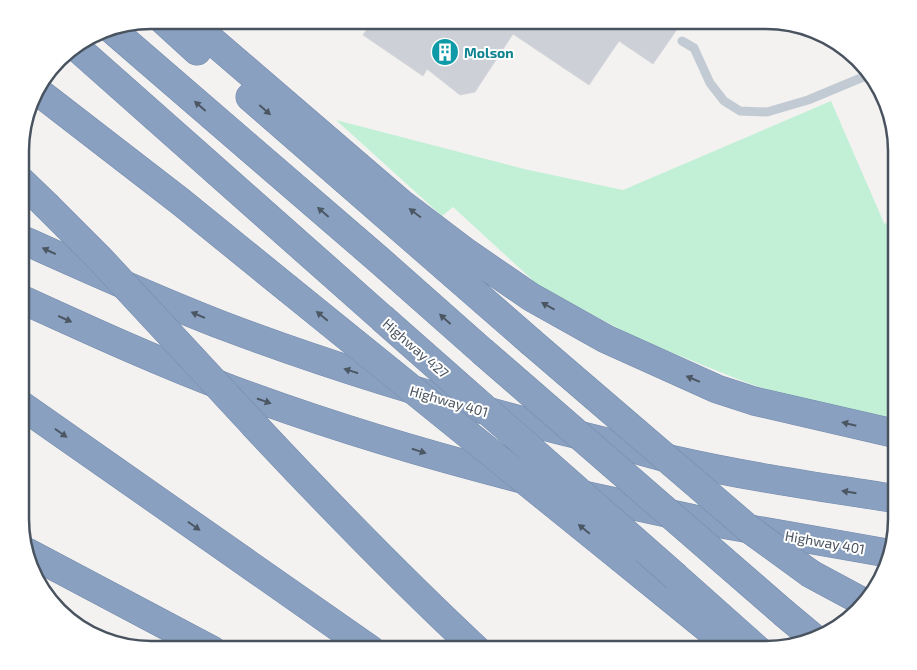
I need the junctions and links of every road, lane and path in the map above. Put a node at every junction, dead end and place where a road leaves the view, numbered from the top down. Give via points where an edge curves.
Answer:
1 (173, 29) edge
2 (198, 29) edge
3 (117, 34) edge
4 (682, 40) dead end
5 (81, 50) edge
6 (863, 77) edge
7 (42, 95) edge
8 (29, 189) edge
9 (29, 243) edge
10 (29, 303) edge
11 (29, 411) edge
12 (888, 432) edge
13 (888, 498) edge
14 (883, 552) edge
15 (35, 557) edge
16 (858, 599) edge
17 (809, 634) edge
18 (195, 641) edge
19 (358, 641) edge
20 (467, 641) edge
21 (723, 641) edge
22 (748, 641) edge

1 -> 16 highway, bridge via 748,530 811,574
12 -> 2 highway via 764,404 717,389 606,339 531,297 401,203
17 -> 3 highway, bridge
4 - 6 lane via 694,48 710,83 724,101 740,111 775,110
5 - 22 highway, Highway 427, bridge
21 -> 7 highway, bridge via 288,288
8 - 20 highway, bridge via 355,532
13 -> 9 highway, Highway 401 via 673,460 427,395 224,326
10 -> 14 highway, Highway 401 via 233,390 487,471 699,520
11 -> 19 highway
15 - 18 highway

